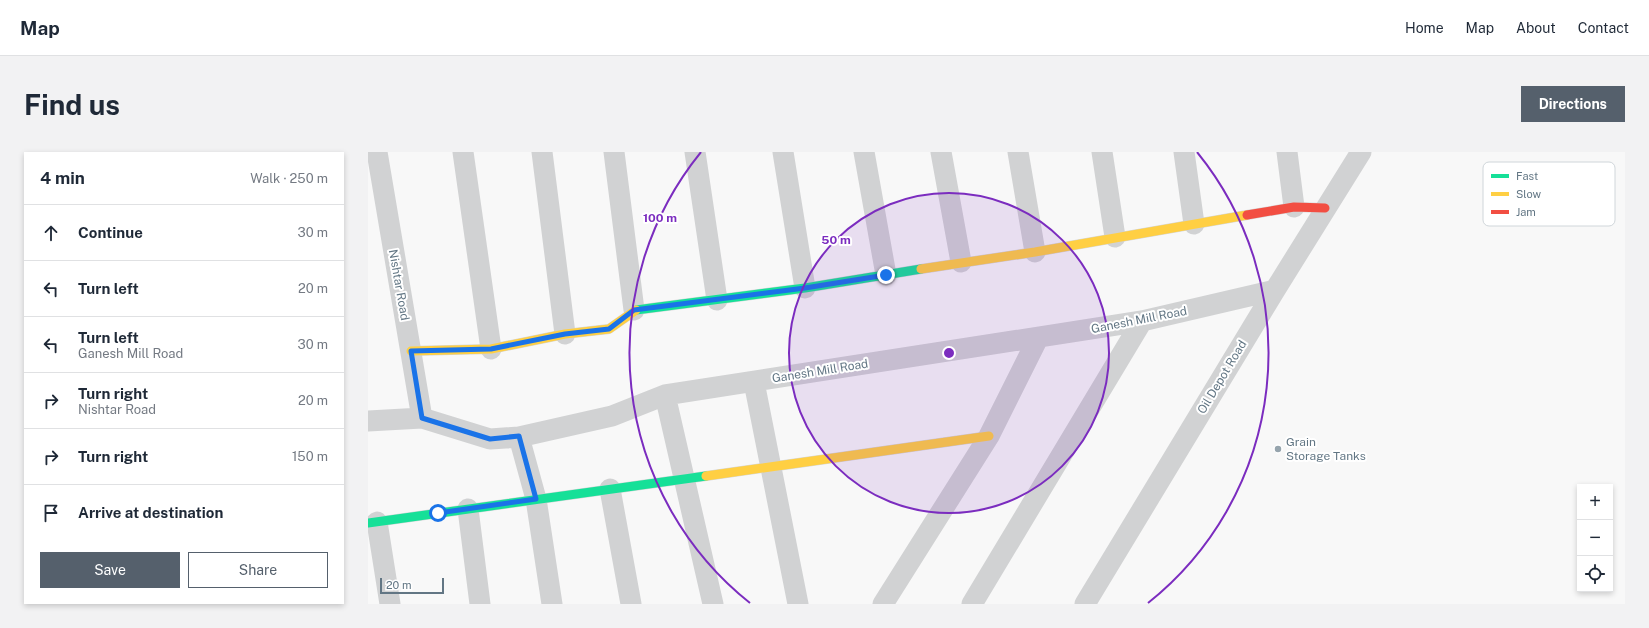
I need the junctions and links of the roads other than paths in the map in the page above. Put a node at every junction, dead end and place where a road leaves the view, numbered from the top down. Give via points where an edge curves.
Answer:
1 (377, 152) edge
2 (463, 152) edge
3 (542, 152) edge
4 (614, 152) edge
5 (695, 152) edge
6 (783, 152) edge
7 (864, 152) edge
8 (940, 152) edge
9 (1018, 152) edge
10 (1102, 152) edge
11 (1184, 152) edge
12 (1287, 152) edge
13 (1361, 152) edge
14 (1294, 207) junction
15 (1325, 208) junction
16 (1194, 224) junction
17 (1115, 237) junction
18 (1035, 252) junction
19 (961, 262) junction
20 (886, 275) junction
21 (805, 288) junction
22 (1275, 290) junction
23 (717, 300) junction
24 (634, 310) junction
25 (1142, 321) junction
26 (565, 334) junction
27 (1038, 338) junction
28 (491, 349) junction
29 (411, 351) junction
30 (754, 382) junction
31 (665, 395) junction
32 (422, 418) junction
33 (368, 421) edge
34 (519, 436) junction
35 (989, 436) junction
36 (771, 467) junction
37 (685, 479) junction
38 (610, 489) junction
39 (536, 499) junction
40 (468, 509) junction
41 (373, 522) edge
42 (390, 604) edge
43 (480, 604) edge
44 (552, 604) edge
45 (631, 604) edge
46 (713, 604) edge
47 (798, 604) edge
48 (883, 604) edge
49 (972, 604) edge
50 (1085, 604) edge

1 - 29 street, Nishtar Road
2 - 28 street
3 - 26 street
4 - 24 street
5 - 23 street
6 - 21 street
7 - 20 street
8 - 19 street
9 - 18 street
10 - 17 street
11 - 16 street
12 - 14 street
13 - 15 street, Oil Depot Road
14 - 15 street
14 - 16 street
15 - 22 street, Oil Depot Road
16 - 17 street
17 - 18 street
18 - 19 street
19 - 20 street
20 - 21 street
21 - 23 street
22 - 25 street, Ganesh Mill Road
22 - 50 street, Oil Depot Road
23 - 24 street
24 - 26 street via 609,329
25 - 27 street, Ganesh Mill Road
25 - 49 street
26 - 28 street
27 - 30 street, Ganesh Mill Road
27 - 35 street
28 - 29 street
29 - 32 street, Nishtar Road
30 - 31 street, Ganesh Mill Road
30 - 36 street
31 - 34 street, Ganesh Mill Road via 612,416
31 - 37 street
32 - 33 street, Ganesh Mill Road
32 - 34 street, Ganesh Mill Road via 490,439
34 - 39 street
35 - 36 street
35 - 48 street
36 - 37 street
36 - 47 street
37 - 38 street
37 - 46 street
38 - 39 street
38 - 45 street
39 - 40 street
39 - 44 street
40 - 41 street
40 - 43 street
41 - 42 street

